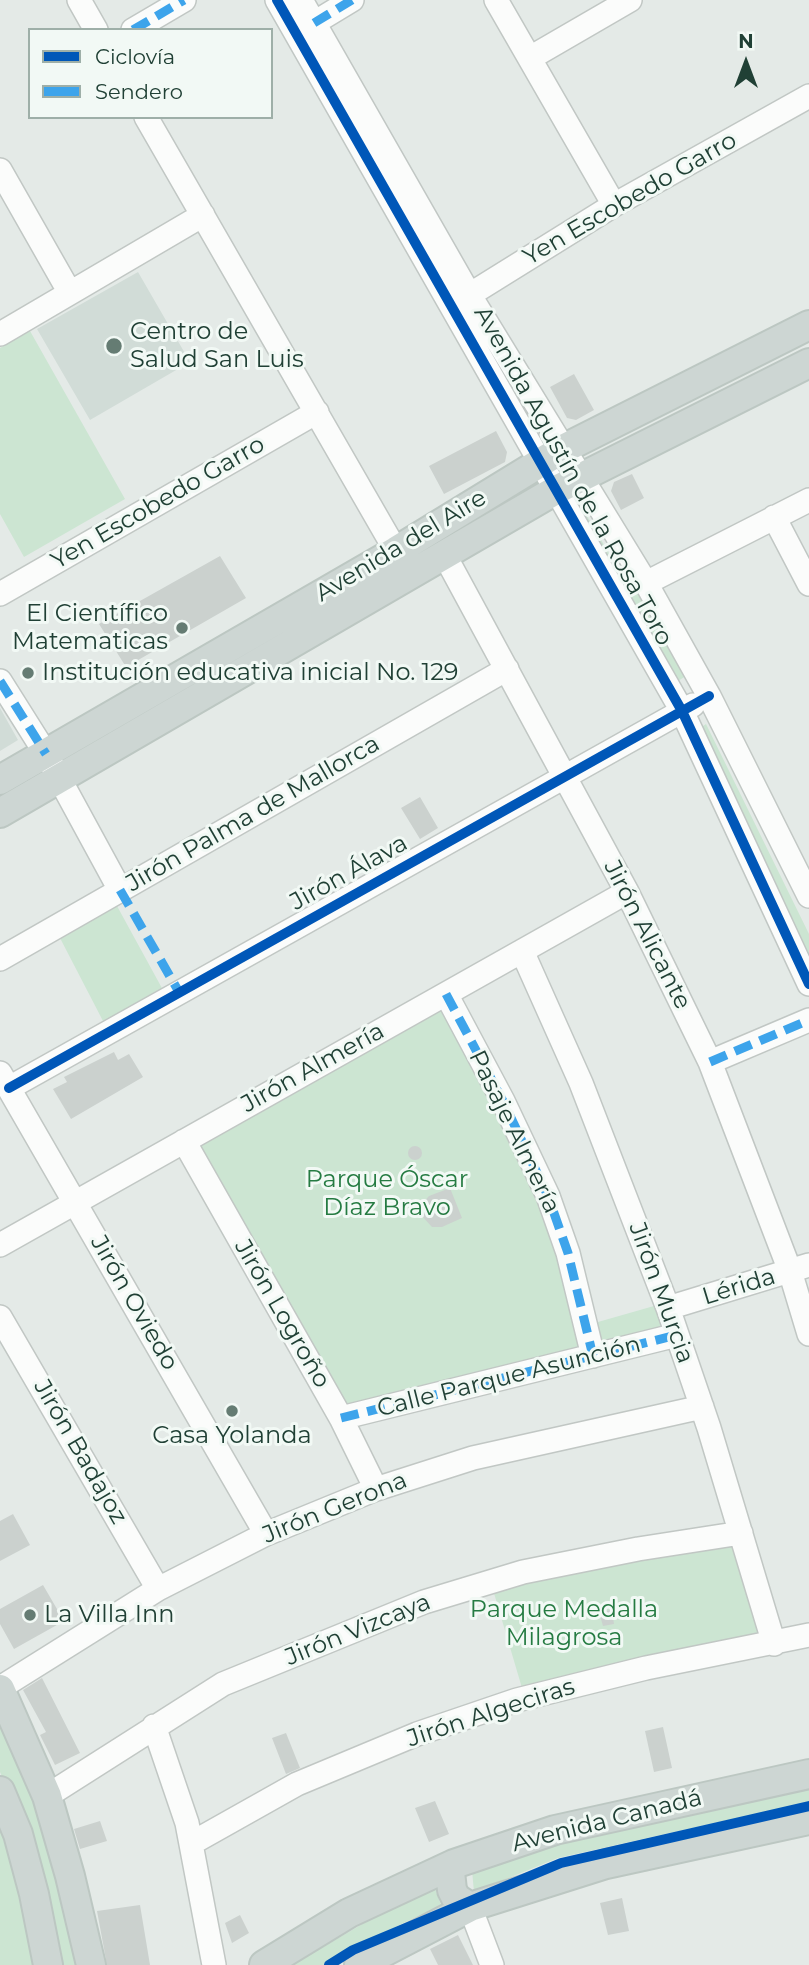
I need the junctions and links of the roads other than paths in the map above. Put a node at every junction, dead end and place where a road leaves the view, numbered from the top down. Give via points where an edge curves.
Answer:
1 (79, 0) edge
2 (184, 0) edge
3 (277, 0) edge
4 (301, 0) edge
5 (352, 0) edge
6 (496, 0) edge
7 (630, 0) edge
8 (314, 23) junction
9 (95, 28) edge
10 (136, 28) edge
11 (530, 58) junction
12 (807, 104) edge
13 (147, 119) edge
14 (0, 171) edge
15 (614, 205) junction
16 (203, 215) junction
17 (70, 293) junction
18 (461, 300) junction
19 (809, 325) edge
20 (0, 334) edge
21 (809, 363) edge
22 (317, 412) junction
23 (550, 457) junction
24 (558, 490) junction
25 (809, 500) edge
26 (774, 517) junction
27 (396, 551) junction
28 (444, 554) junction
29 (646, 583) junction
30 (809, 584) edge
31 (0, 594) edge
32 (507, 669) junction
33 (0, 681) edge
34 (709, 696) junction
35 (682, 711) junction
36 (46, 754) junction
37 (60, 779) junction
38 (565, 779) junction
39 (0, 780) edge
40 (0, 813) edge
41 (120, 890) junction
42 (627, 892) junction
43 (809, 897) edge
44 (522, 951) junction
45 (0, 959) edge
46 (809, 984) edge
47 (446, 994) junction
48 (809, 1020) edge
49 (710, 1062) junction
50 (5, 1080) edge
51 (184, 1141) junction
52 (77, 1202) junction
53 (0, 1245) edge
54 (800, 1268) edge
55 (668, 1308) junction
56 (0, 1317) edge
57 (809, 1334) edge
58 (677, 1335) junction
59 (593, 1356) junction
60 (702, 1407) junction
61 (341, 1418) junction
62 (376, 1489) junction
63 (741, 1533) junction
64 (266, 1534) junction
65 (158, 1589) junction
66 (809, 1635) edge
67 (774, 1644) junction
68 (0, 1689) edge
69 (154, 1726) junction
70 (809, 1774) edge
71 (0, 1791) edge
72 (47, 1796) junction
73 (809, 1820) edge
74 (192, 1843) junction
75 (454, 1864) junction
76 (470, 1907) junction
77 (48, 1965) edge
78 (91, 1965) edge
79 (214, 1965) edge
80 (264, 1965) edge
81 (359, 1965) edge
82 (492, 1965) edge

1 - 9 street
2 - 10 street
3 - 18 street, Avenida Agustín de la Rosa Toro
4 - 8 street, Avenida Agustín de la Rosa Toro
5 - 8 street
6 - 11 street
7 - 11 street
8 - 18 street, Avenida Agustín de la Rosa Toro
11 - 15 street
12 - 15 street, Yen Escobedo Garro
13 - 16 street
14 - 17 street
15 - 18 street, Yen Escobedo Garro
16 - 17 street
16 - 22 street
17 - 20 street
18 - 23 street, Avenida Agustín de la Rosa Toro
19 - 23 main road, Avenida del Aire
21 - 24 main road, Avenida del Aire
22 - 27 street
22 - 31 street, Yen Escobedo Garro
23 - 24 street, Avenida Agustín de la Rosa Toro
23 - 27 main road, Avenida del Aire
24 - 28 main road, Avenida del Aire
24 - 29 street, Avenida Agustín de la Rosa Toro
24 - 35 street, Avenida Agustín de la Rosa Toro
25 - 26 street
26 - 29 street
26 - 30 street
27 - 36 main road, Avenida del Aire
28 - 32 street, Jirón Alicante
28 - 37 main road, Avenida del Aire
29 - 34 street, Avenida Agustín de la Rosa Toro
32 - 38 street, Jirón Alicante
32 - 41 street, Jirón Palma de Mallorca
33 - 36 street
34 - 35 street, Jirón Álava
34 - 43 street, Avenida Agustín de la Rosa Toro
35 - 38 street, Jirón Álava
35 - 46 street, Avenida Agustín de la Rosa Toro
36 - 37 street
36 - 39 main road, Avenida del Aire
37 - 40 main road, Avenida del Aire
37 - 41 street
38 - 42 street, Jirón Alicante
38 - 50 street, Jirón Álava
41 - 45 street, Jirón Palma de Mallorca
42 - 44 street, Jirón Almería
42 - 49 street, Jirón Alicante
44 - 47 street, Jirón Almería
44 - 55 street, Jirón Murcia via 581,1083
47 - 51 street, Jirón Almería
47 - 59 street, Pasaje Almería via 548,1196 568,1253
48 - 49 street
49 - 54 street, Jirón Alicante
50 - 52 street, Jirón Oviedo
51 - 52 street, Jirón Almería
51 - 61 street, Jirón Logroño
52 - 53 street, Jirón Almería
52 - 64 street, Jirón Oviedo
54 - 55 street, Lérida
54 - 57 street, Jirón Alicante
55 - 58 street, Jirón Murcia
56 - 65 street, Jirón Badajoz
58 - 59 street, Calle Parque Asunción
58 - 60 street, Jirón Murcia
59 - 61 street, Calle Parque Asunción
60 - 62 street, Jirón Gerona via 472,1458
60 - 63 street, Jirón Murcia
61 - 62 street, Jirón Logroño
62 - 64 street, Jirón Gerona
63 - 67 street, Jirón Murcia
63 - 69 street, Jirón Vizcaya via 523,1572 424,1602 223,1684
64 - 65 street, Jirón Gerona
65 - 68 street, Jirón Gerona
66 - 67 street, Jirón Algeciras
67 - 74 street, Jirón Algeciras via 646,1668 504,1704 297,1784
68 - 72 main road
69 - 72 street, Jirón Vizcaya
69 - 74 street
70 - 75 main road, Avenida Canadá via 555,1830
71 - 77 main road via 28,1870
72 - 78 main road
73 - 76 main road, Avenida Canadá via 606,1864
74 - 79 street
75 - 76 main road via 452,1890
75 - 80 main road, Avenida Canadá via 349,1913
76 - 81 main road, Avenida Canadá
76 - 82 street

